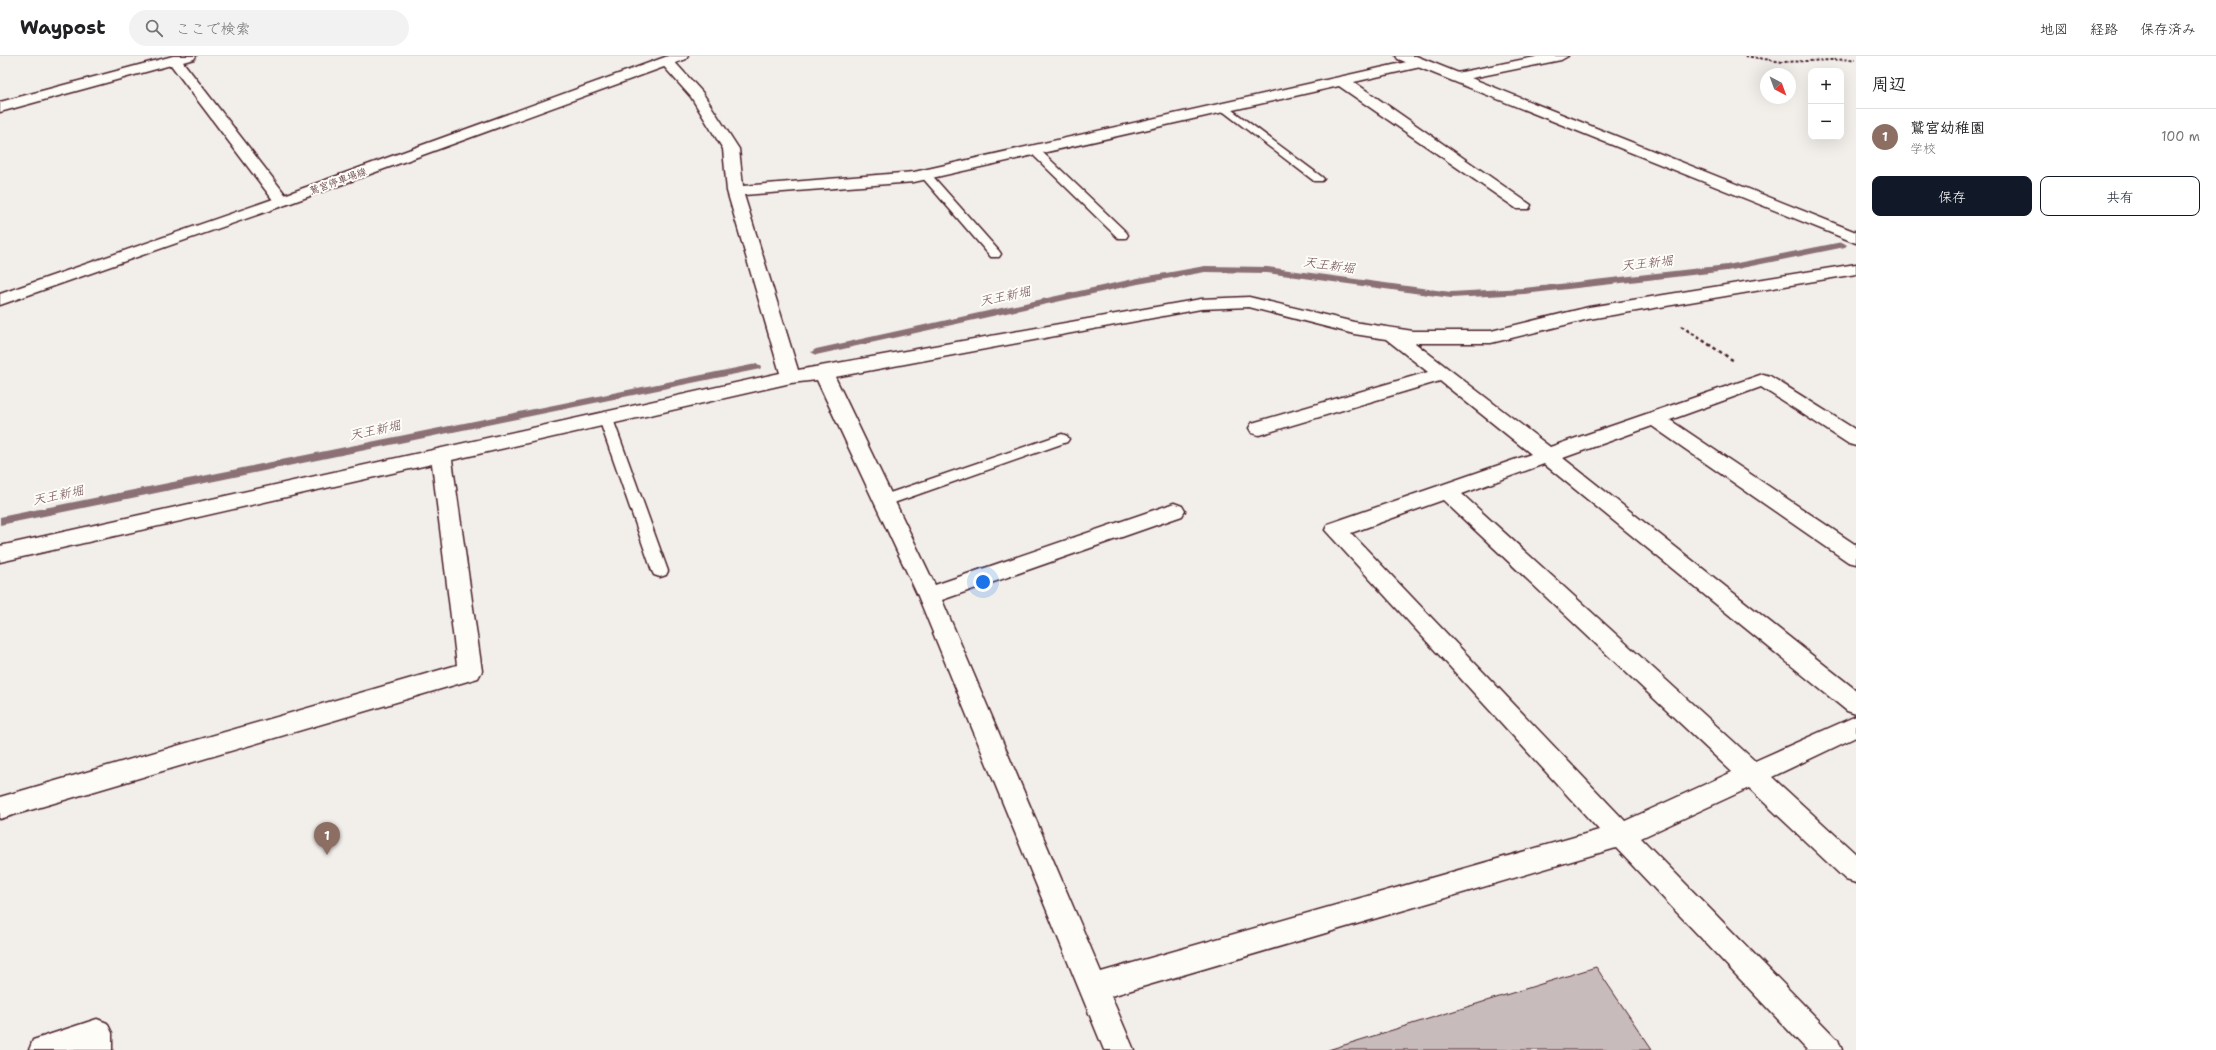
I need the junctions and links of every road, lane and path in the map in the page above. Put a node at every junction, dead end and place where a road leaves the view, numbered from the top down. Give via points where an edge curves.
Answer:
1 (189, 56) edge
2 (1403, 56) edge
3 (1561, 56) edge
4 (1745, 56) edge
5 (669, 58) edge
6 (1856, 59) edge
7 (174, 60) junction
8 (1420, 63) junction
9 (1457, 77) junction
10 (1341, 80) junction
11 (0, 107) edge
12 (1224, 107) junction
13 (1034, 150) junction
14 (925, 174) junction
15 (1318, 178) dead end
16 (735, 191) junction
17 (282, 201) junction
18 (1523, 204) dead end
19 (1122, 235) dead end
20 (1856, 238) edge
21 (995, 254) dead end
22 (1856, 269) edge
23 (0, 300) edge
24 (1647, 303) junction
25 (1391, 334) junction
26 (823, 373) junction
27 (1443, 374) junction
28 (791, 376) junction
29 (1763, 380) junction
30 (1654, 418) junction
31 (606, 419) junction
32 (1259, 428) dead end
33 (1062, 438) dead end
34 (1856, 440) edge
35 (1547, 456) junction
36 (441, 457) junction
37 (1446, 491) junction
38 (883, 501) junction
39 (1174, 511) dead end
40 (0, 554) edge
41 (1856, 556) edge
42 (660, 570) dead end
43 (929, 596) junction
44 (1856, 704) edge
45 (1856, 726) edge
46 (1753, 774) junction
47 (0, 808) edge
48 (1621, 835) junction
49 (1856, 871) edge
50 (1092, 988) junction
51 (44, 1050) edge
52 (97, 1050) edge
53 (1119, 1050) edge
54 (1827, 1050) edge

1 - 7 street
2 - 8 street
3 - 9 street
4 - 6 path via 1782,62
5 - 16 street via 697,95 731,149
5 - 17 street, 鷲宮停車場線
7 - 11 street
7 - 17 street
8 - 9 street
8 - 10 street
9 - 20 street
10 - 12 street
10 - 18 street
12 - 13 street
12 - 15 lane
13 - 14 street
13 - 19 lane
14 - 16 street
14 - 21 lane
16 - 28 street
17 - 23 street, 鷲宮停車場線
22 - 24 street
24 - 25 street via 1589,313 1491,337 1413,337
24 - 29 path
25 - 26 street via 1354,328 1248,302 1201,304
25 - 27 street
26 - 28 street
26 - 38 street
27 - 32 street
27 - 35 street
28 - 31 street
29 - 30 street
29 - 34 street
30 - 35 street
30 - 41 street
31 - 36 street
31 - 42 lane
33 - 38 lane
35 - 37 street
35 - 44 street
36 - 40 street
36 - 47 street via 470,671
37 - 46 street
37 - 48 street via 1336,530
38 - 43 street
39 - 43 street
43 - 50 street
45 - 46 street
46 - 48 street
46 - 49 street
48 - 50 street
48 - 54 street
50 - 53 street
51 - 52 street via 97,1033

